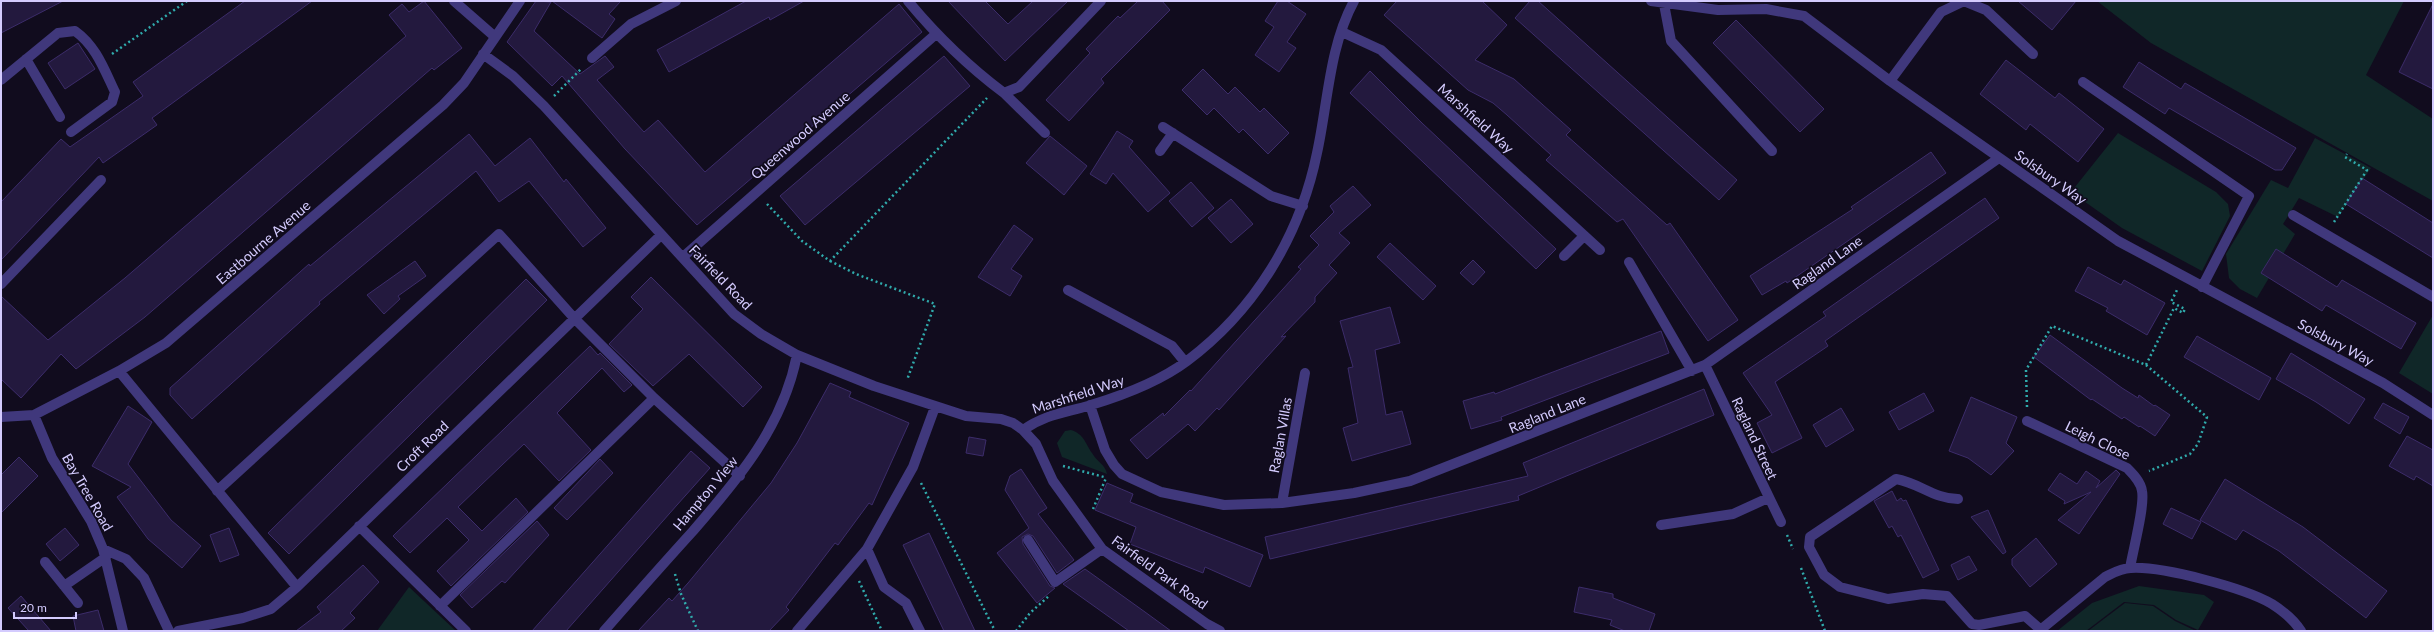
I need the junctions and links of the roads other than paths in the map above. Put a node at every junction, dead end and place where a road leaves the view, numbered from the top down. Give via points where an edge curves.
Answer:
1 (454, 1) edge
2 (520, 1) edge
3 (676, 1) edge
4 (908, 1) edge
5 (1101, 1) edge
6 (1354, 1) edge
7 (1651, 1) edge
8 (1664, 4) junction
9 (1762, 5) edge
10 (1342, 32) junction
11 (936, 34) junction
12 (494, 36) junction
13 (483, 54) junction
14 (2033, 54) dead end
15 (592, 58) road end
16 (26, 59) junction
17 (1, 80) edge
18 (1890, 81) junction
19 (2083, 82) dead end
20 (1000, 90) junction
21 (60, 117) dead end
22 (1163, 126) dead end
23 (71, 132) dead end
24 (1045, 133) dead end
25 (1173, 133) junction
26 (1160, 151) dead end
27 (1772, 152) dead end
28 (1999, 158) junction
29 (100, 180) dead end
30 (1303, 206) junction
31 (2293, 215) dead end
32 (660, 236) junction
33 (1584, 236) junction
34 (1600, 250) dead end
35 (1564, 256) dead end
36 (683, 257) junction
37 (1629, 262) dead end
38 (1, 284) edge
39 (2202, 286) junction
40 (1068, 290) dead end
41 (2433, 297) edge
42 (574, 318) junction
43 (797, 355) junction
44 (1185, 362) junction
45 (1705, 365) junction
46 (119, 371) junction
47 (1692, 371) junction
48 (1305, 373) dead end
49 (654, 398) junction
50 (1090, 405) junction
51 (935, 407) junction
52 (34, 415) junction
53 (2433, 415) edge
54 (1, 417) edge
55 (2027, 421) road end
56 (1024, 430) junction
57 (740, 476) junction
58 (217, 491) junction
59 (1768, 498) junction
60 (1958, 499) dead end
61 (1282, 503) junction
62 (1781, 522) road end
63 (1661, 525) dead end
64 (359, 526) junction
65 (1028, 540) dead end
66 (867, 549) junction
67 (1102, 549) junction
68 (105, 553) junction
69 (45, 562) dead end
70 (2130, 568) junction
71 (64, 586) junction
72 (297, 587) junction
73 (78, 603) dead end
74 (440, 606) junction
75 (1205, 628) edge
76 (2040, 630) edge
77 (123, 631) edge
78 (169, 631) edge
79 (178, 631) edge
80 (466, 631) edge
81 (604, 631) edge
82 (797, 631) edge
83 (920, 631) edge
84 (1220, 631) edge
85 (2301, 631) edge

1 - 12 street
2 - 12 street, Eastbourne Avenue
3 - 15 street via 631,24
4 - 11 street
5 - 20 street via 1019,87
6 - 10 street, Marshfield Way
7 - 8 street
8 - 9 street via 1718,10
8 - 27 street via 1671,41
9 - 18 street, Solsbury Way via 1804,16
10 - 30 street, Marshfield Way via 1328,83 1317,153
10 - 33 street, Marshfield Way via 1381,50
11 - 20 street
11 - 36 street, Queenwood Avenue
12 - 13 street, Eastbourne Avenue
13 - 32 street, Fairfield Road via 513,76 544,106
13 - 46 street, Eastbourne Avenue via 464,84 443,105 166,343
14 - 18 street via 1986,10 1964,1 1941,12
16 - 17 street
16 - 21 street
16 - 23 street via 58,33 75,31 87,40 101,62 115,92 112,102
18 - 28 street, Solsbury Way
19 - 39 street via 2249,196
20 - 24 street
22 - 25 street
25 - 26 street
25 - 30 street via 1271,196
28 - 39 street, Solsbury Way via 2118,241
28 - 45 street, Ragland Lane
29 - 38 street
30 - 44 street, Marshfield Way via 1281,253 1256,293 1235,319
31 - 41 street
32 - 36 street, Fairfield Road
32 - 42 street, Croft Road
33 - 34 street, Marshfield Way
33 - 35 street
36 - 43 street, Fairfield Road via 734,314 761,334
37 - 47 street
39 - 53 street, Solsbury Way via 2383,383
40 - 44 street via 1172,346
42 - 49 street
42 - 58 street via 499,234
42 - 64 street, Croft Road
43 - 51 street, Fairfield Road
43 - 57 street, Hampton View via 784,402 771,428
44 - 50 street, Marshfield Way via 1135,389
45 - 47 street, Ragland Lane
45 - 59 street, Ragland Street
46 - 52 street, Eastbourne Avenue
46 - 58 street
47 - 61 street, Ragland Lane via 1410,481 1354,493
48 - 61 street, Raglan Villas
49 - 57 street
49 - 74 street
50 - 56 street, Marshfield Way via 1038,419
50 - 61 street, Ragland Lane via 1105,450 1122,474 1161,492 1224,505
51 - 56 street, Fairfield Road via 966,416 1001,419
51 - 66 street via 913,467
52 - 54 street
52 - 68 street, Bay Tree Road via 52,458 91,521
55 - 70 street, Leigh Close via 2127,468 2137,479 2142,490 2143,503
56 - 67 street, Fairfield Park Road via 1036,444 1053,481
57 - 81 street, Hampton View
58 - 72 street
59 - 62 street, Ragland Street
59 - 63 street via 1733,514
60 - 76 street via 1946,499 1908,481 1896,479 1810,537 1809,548 1824,575 1840,587 1888,599 1923,594 1947,596 1972,624 1979,625 2025,616
64 - 72 street, Croft Road
64 - 74 street
65 - 67 street via 1055,582
66 - 82 street
66 - 83 street via 884,587 906,603
67 - 75 street, Fairfield Park Road
68 - 71 street
68 - 77 street
68 - 78 street, Bay Tree Road via 126,559 144,578
69 - 71 street
70 - 76 street via 2105,577
70 - 85 street via 2148,568 2201,579 2250,594 2273,605 2296,622
71 - 73 street
72 - 79 street, Croft Road via 271,609 243,618
74 - 80 street
75 - 84 street, Fairfield Park Road

